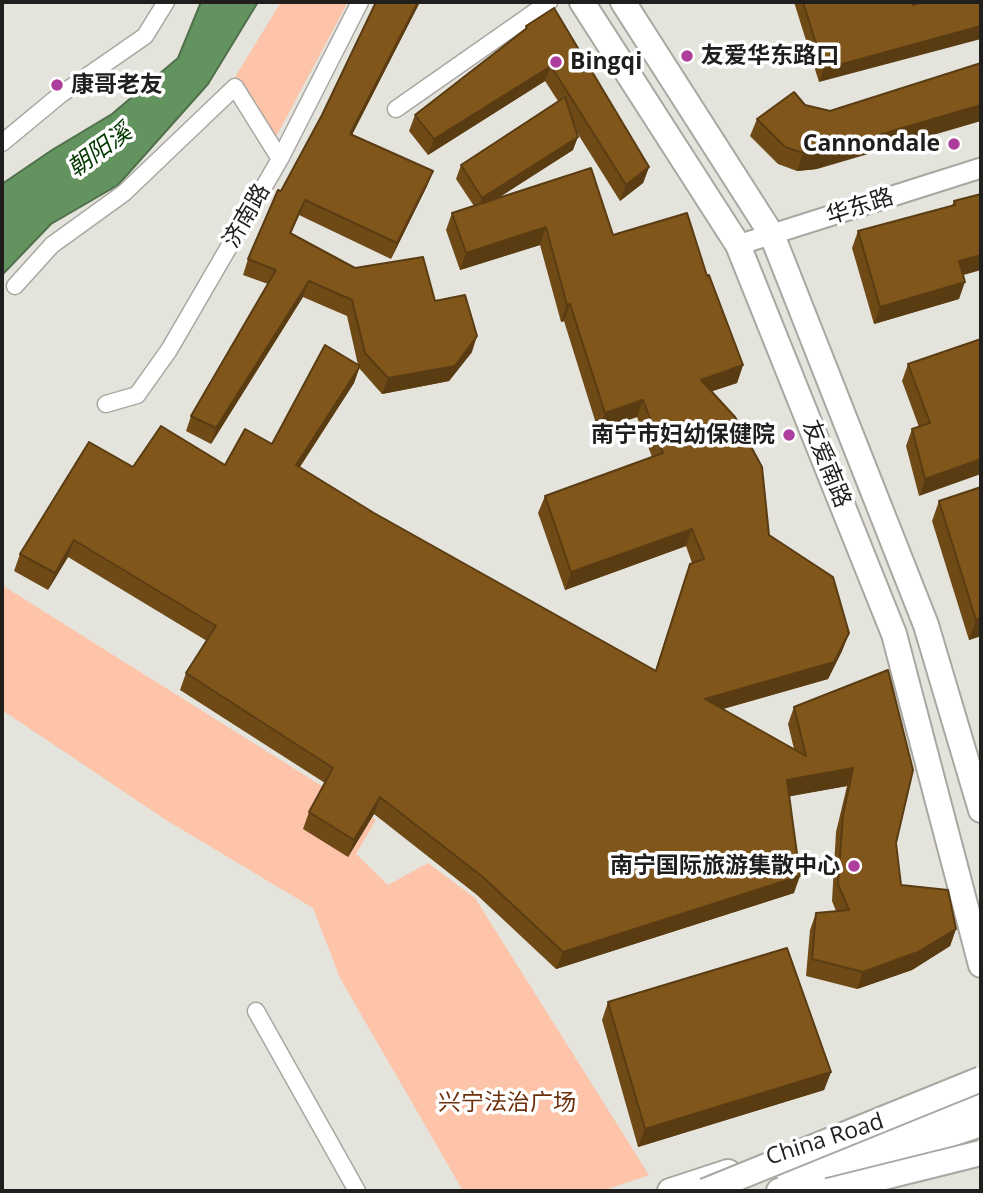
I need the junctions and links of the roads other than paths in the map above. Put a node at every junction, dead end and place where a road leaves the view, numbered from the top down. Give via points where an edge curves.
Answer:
1 (166, 2) edge
2 (360, 2) edge
3 (549, 2) edge
4 (582, 2) edge
5 (623, 2) edge
6 (396, 109) dead end
7 (2, 143) edge
8 (280, 159) junction
9 (981, 168) edge
10 (772, 235) junction
11 (738, 245) junction
12 (15, 286) dead end
13 (106, 404) dead end
14 (981, 810) edge
15 (981, 965) edge
16 (256, 1011) dead end
17 (981, 1079) edge
18 (981, 1088) edge
19 (981, 1103) edge
20 (981, 1124) edge
21 (981, 1139) edge
22 (981, 1153) edge
23 (357, 1191) edge
24 (670, 1191) edge
25 (705, 1191) edge
26 (716, 1191) edge
27 (779, 1191) edge
28 (828, 1191) edge
29 (834, 1191) edge

1 - 7 street via 145,36 60,95
2 - 8 street, 济南路
3 - 6 street
4 - 11 main road, 友爱南路
5 - 10 main road, 友爱南路
8 - 12 street via 235,87 124,193 52,245
8 - 13 street, 济南路 via 138,396
9 - 10 street, 华东路
10 - 11 street, 华东路
10 - 14 main road, 友爱南路 via 926,625
11 - 15 main road, 友爱南路 via 894,634
16 - 23 street
17 - 25 main road, bridge
18 - 24 main road, China Road
19 - 26 main road
20 - 27 main road
21 - 29 main road
22 - 28 main road, bridge

